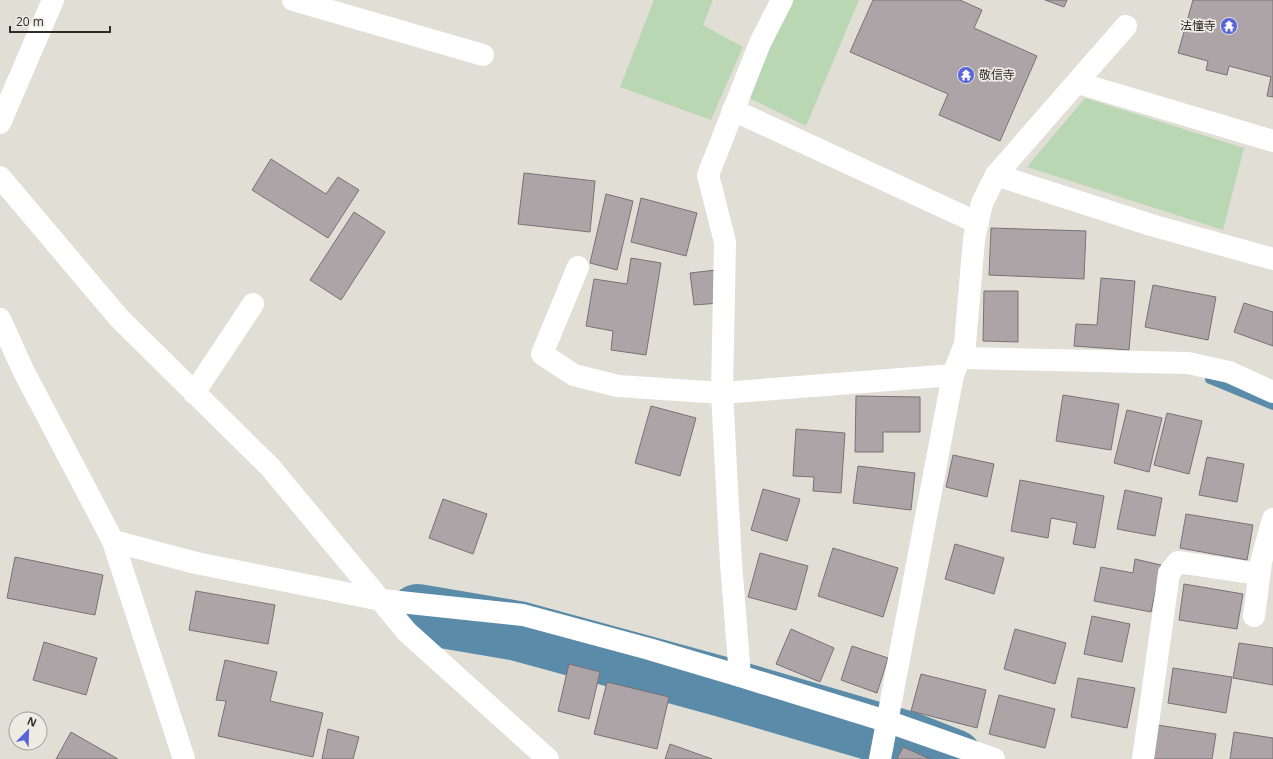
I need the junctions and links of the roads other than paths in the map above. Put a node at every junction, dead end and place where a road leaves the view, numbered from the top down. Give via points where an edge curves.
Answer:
1 (53, 0) edge
2 (293, 0) edge
3 (782, 0) edge
4 (1126, 26) dead end
5 (482, 55) dead end
6 (1078, 83) junction
7 (734, 110) junction
8 (0, 123) edge
9 (1273, 141) edge
10 (996, 175) junction
11 (0, 177) edge
12 (978, 223) junction
13 (1273, 259) edge
14 (578, 267) dead end
15 (253, 304) dead end
16 (0, 319) edge
17 (957, 367) junction
18 (1273, 392) edge
19 (194, 393) junction
20 (722, 393) junction
21 (1273, 519) edge
22 (113, 541) junction
23 (1259, 574) junction
24 (381, 600) junction
25 (1254, 616) dead end
26 (740, 676) junction
27 (886, 721) junction
28 (184, 759) edge
29 (548, 759) edge
30 (880, 759) edge
31 (994, 759) edge
32 (1143, 759) edge

1 - 8 street
2 - 5 street
3 - 7 street via 760,43
4 - 6 street
6 - 9 street
6 - 10 street
7 - 12 street
7 - 20 street via 708,175 725,242
10 - 12 street via 982,203
10 - 13 street via 1151,225
11 - 19 street via 119,318
12 - 17 street via 974,239 965,344
14 - 20 street via 542,354 574,375 618,386
15 - 19 street
16 - 22 street via 23,370
17 - 18 street via 1188,363 1229,372
17 - 20 street
17 - 27 street
19 - 24 street via 270,467
20 - 26 street
21 - 23 street
22 - 24 street via 196,563
22 - 28 street
23 - 25 street
23 - 32 street via 1178,562 1169,572
24 - 26 street via 523,615
24 - 29 street via 407,632
26 - 27 street
27 - 30 street
27 - 31 street

